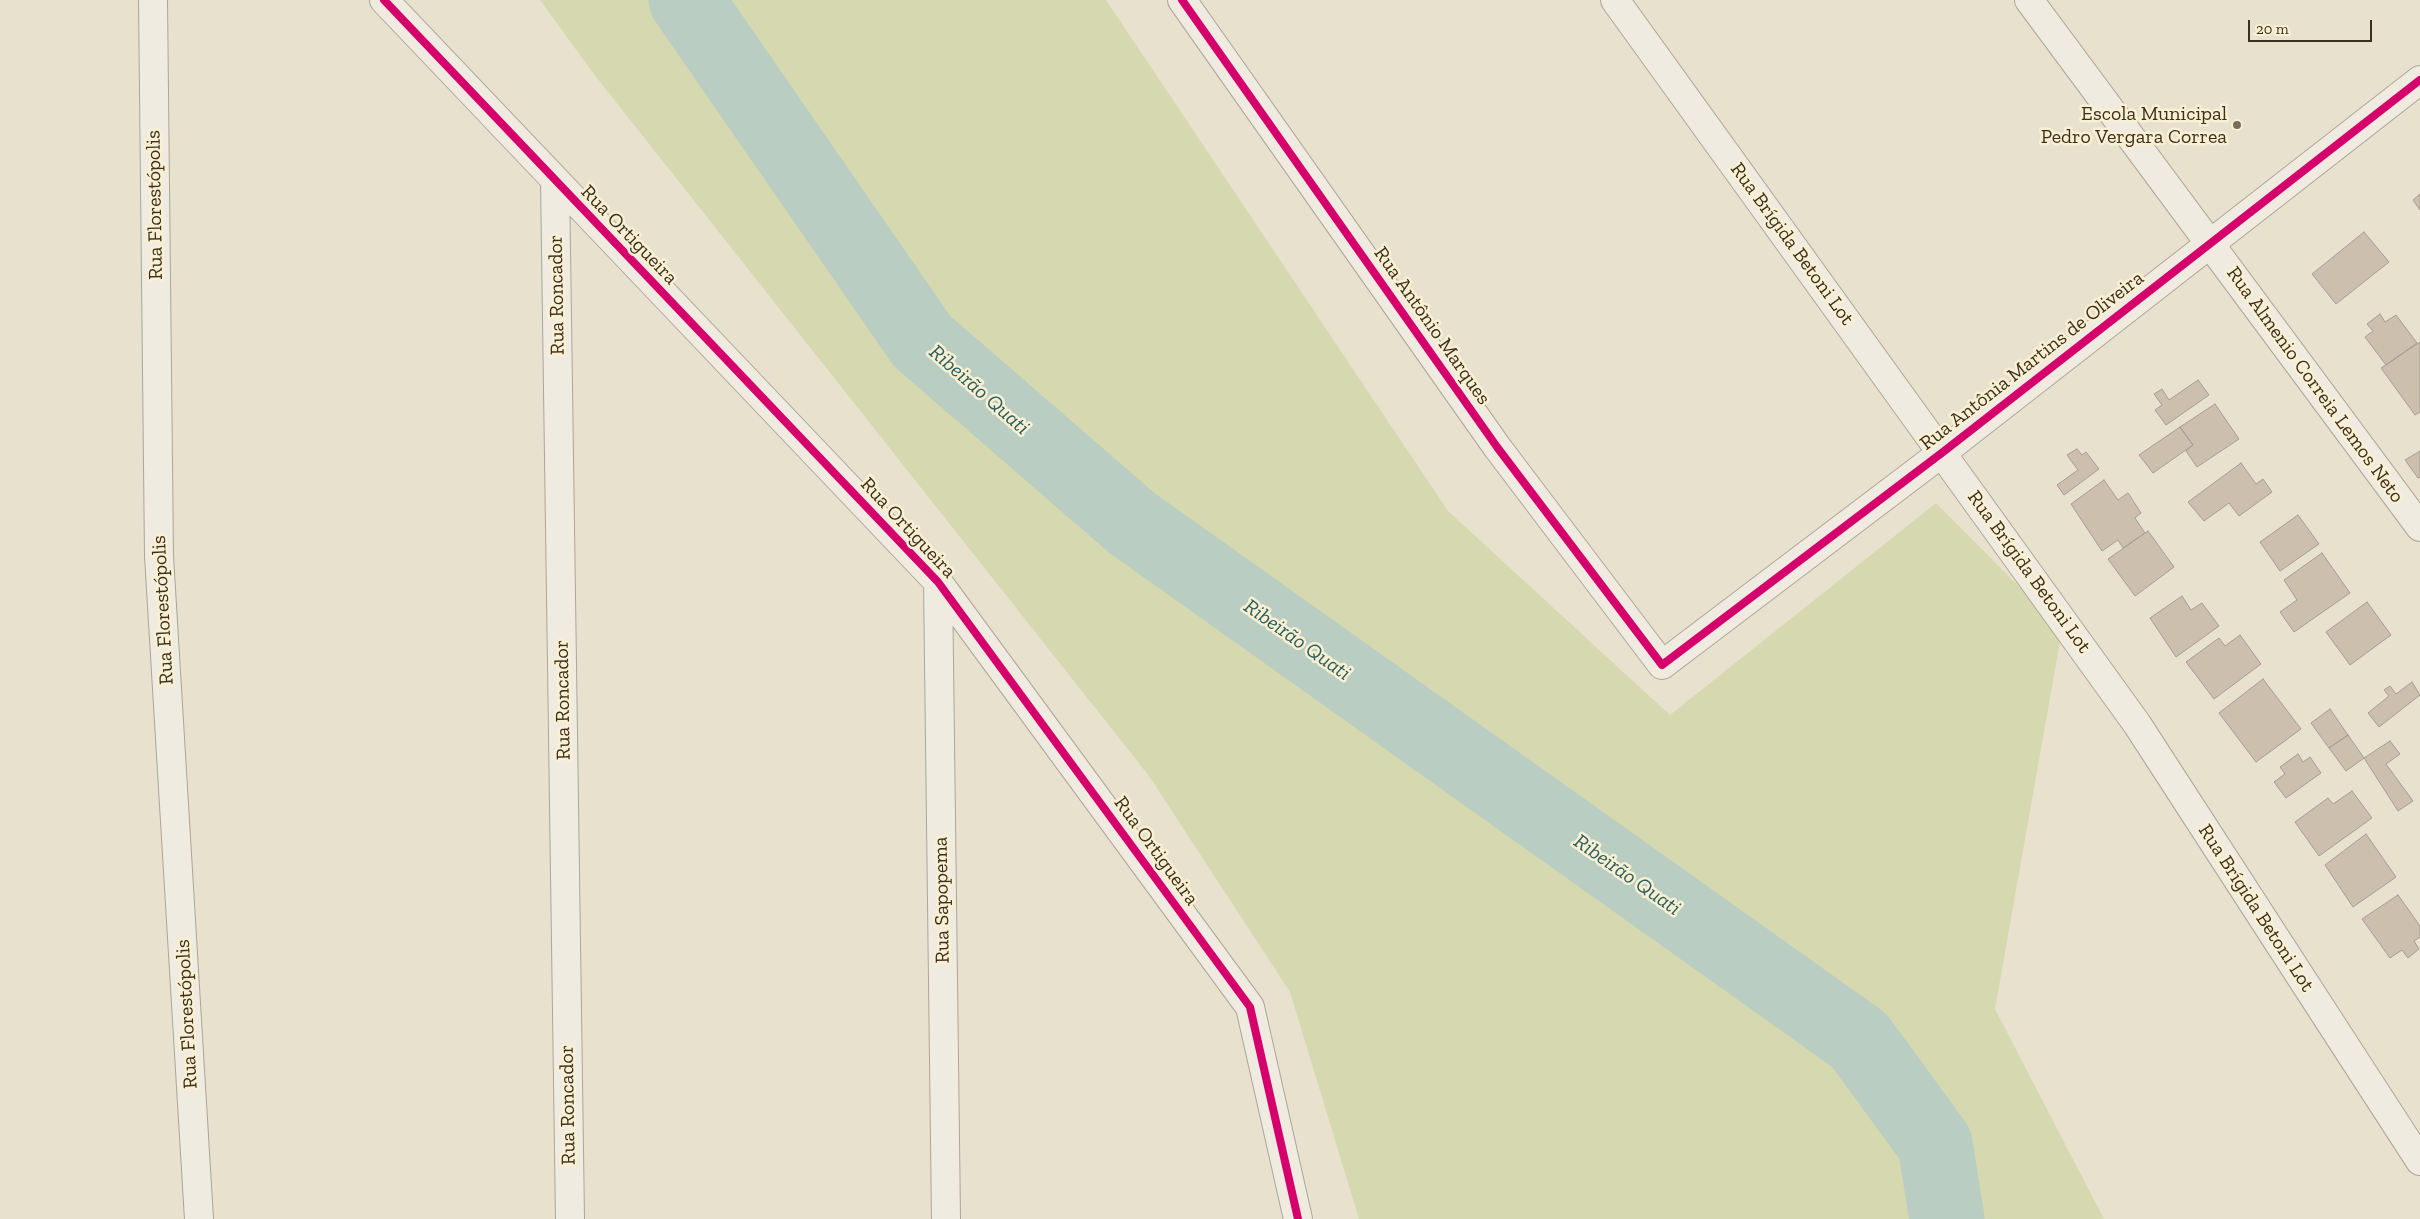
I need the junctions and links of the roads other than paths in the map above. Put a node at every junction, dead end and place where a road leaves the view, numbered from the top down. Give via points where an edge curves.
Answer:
1 (153, 0) edge
2 (384, 0) edge
3 (1182, 0) edge
4 (1615, 0) edge
5 (2029, 0) edge
6 (2420, 80) edge
7 (555, 180) junction
8 (2210, 243) junction
9 (1943, 452) junction
10 (2420, 527) edge
11 (938, 582) junction
12 (1662, 666) joint
13 (2420, 1160) edge
14 (199, 1219) edge
15 (570, 1219) edge
16 (946, 1219) edge
17 (1298, 1219) edge

1 - 14 street, Rua Florestópolis via 159,556
2 - 7 street, Rua Ortigueira
3 - 12 street, Rua Antônio Marques via 1497,447
4 - 9 street, Rua Brígida Betoni Lot
5 - 8 street, Rua Almenio Correia Lemos Neto
6 - 8 street, Rua Antônia Martins de Oliveira
7 - 11 street, Rua Ortigueira
7 - 15 street, Rua Roncador
8 - 9 street, Rua Antônia Martins de Oliveira
8 - 10 street, Rua Almenio Correia Lemos Neto
9 - 12 street, Rua Antônia Martins de Oliveira
9 - 13 street, Rua Brígida Betoni Lot via 2137,724
11 - 16 street, Rua Sapopema
11 - 17 street, Rua Ortigueira via 1250,1006

